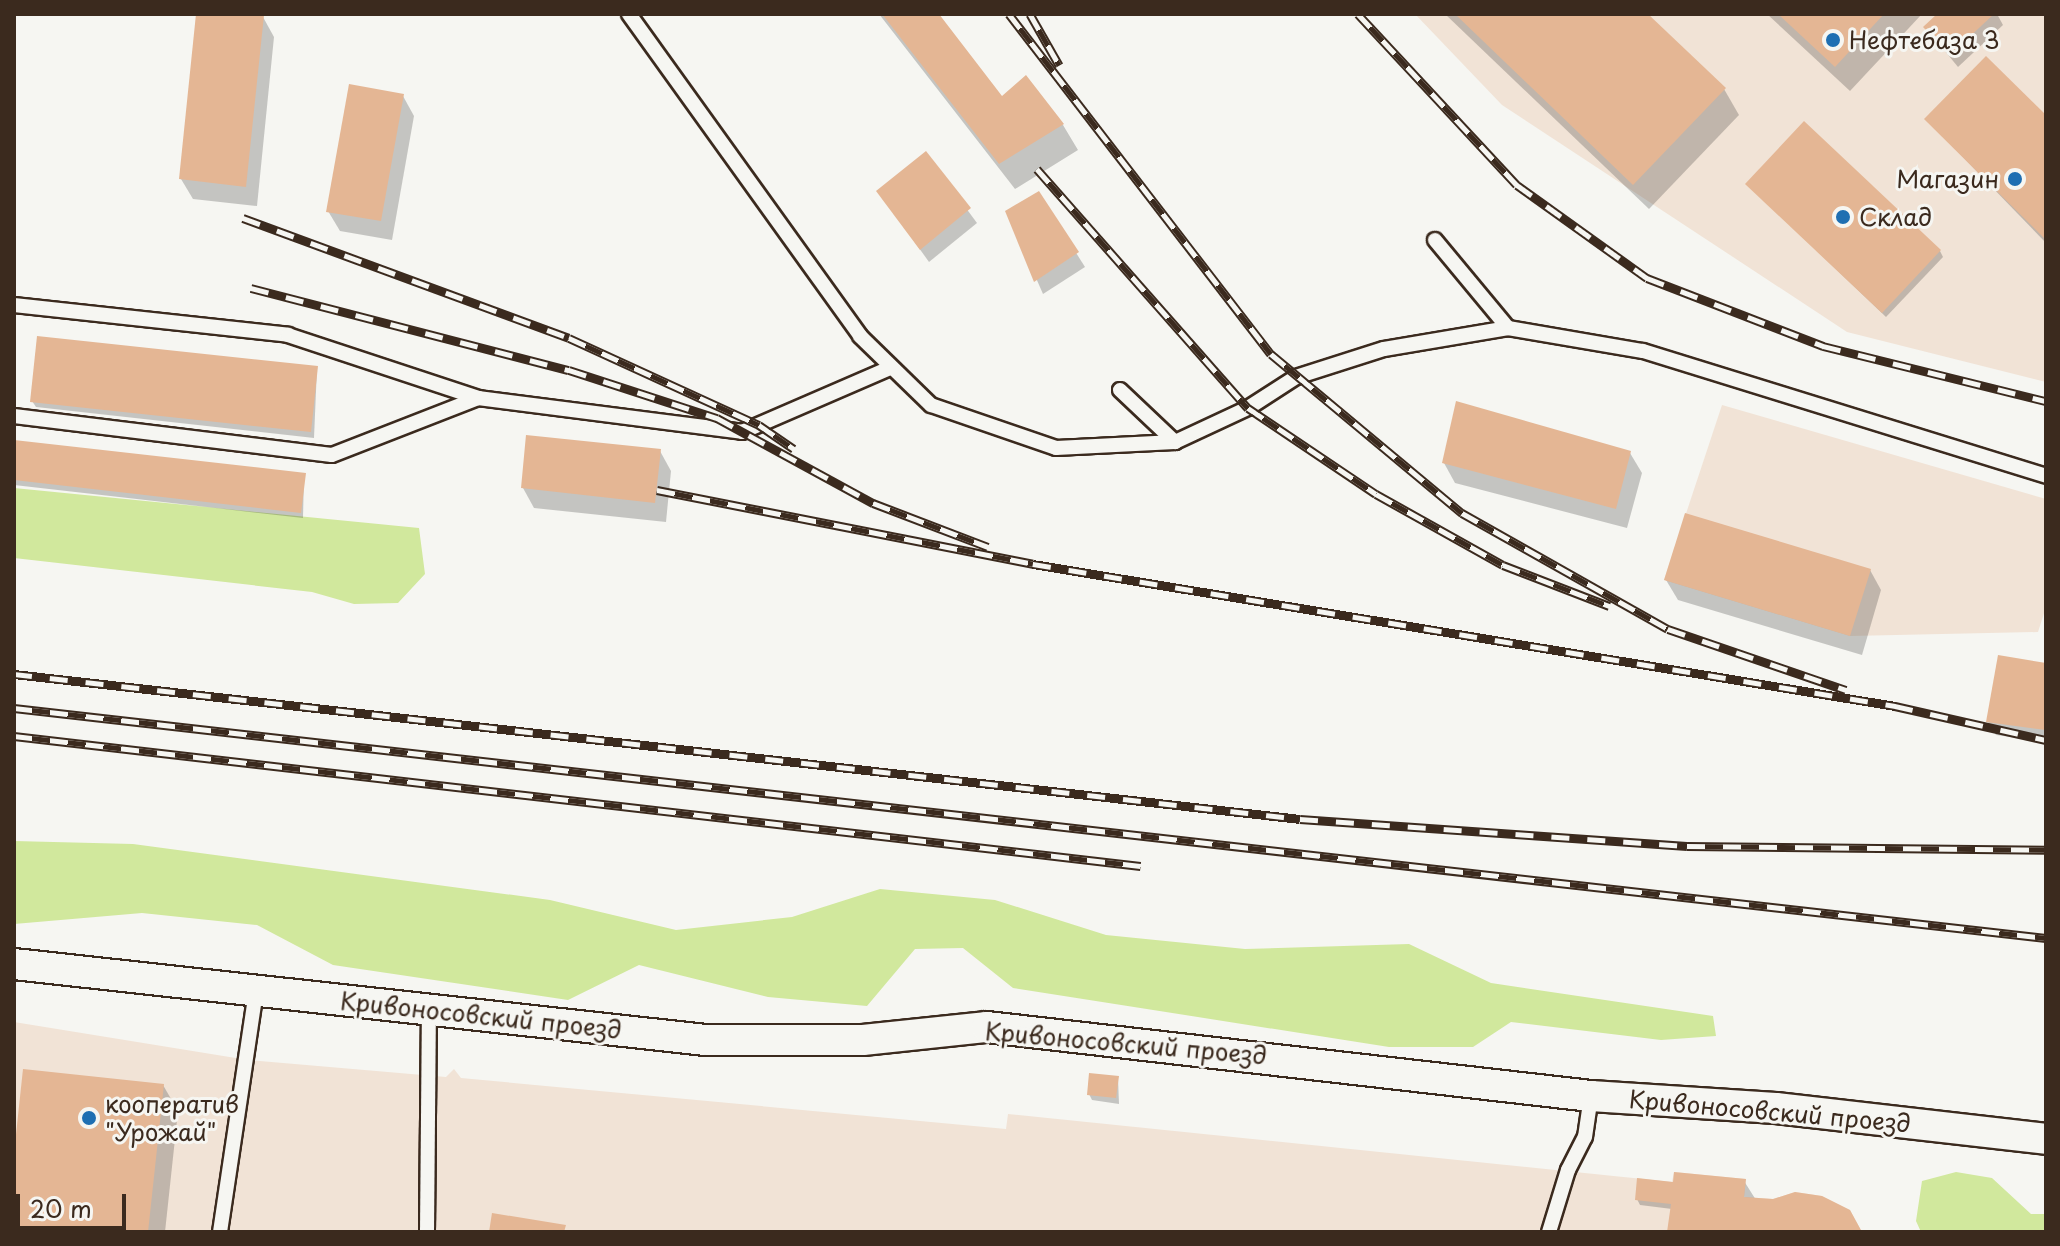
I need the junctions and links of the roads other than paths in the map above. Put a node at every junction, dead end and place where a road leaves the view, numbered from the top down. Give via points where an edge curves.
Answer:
1 (629, 14) edge
2 (1435, 240) dead end
3 (14, 305) edge
4 (1508, 328) junction
5 (892, 367) junction
6 (1120, 390) dead end
7 (478, 398) junction
8 (14, 416) edge
9 (1175, 442) junction
10 (2046, 476) edge
11 (14, 964) edge
12 (256, 990) junction
13 (429, 1009) junction
14 (1591, 1096) junction
15 (2046, 1139) edge
16 (220, 1232) edge
17 (427, 1232) edge
18 (1549, 1232) edge

1 - 5 lane via 860,336
2 - 4 lane
3 - 7 lane via 288,335
4 - 9 lane via 1384,349 1296,377 1248,408
4 - 10 lane via 1643,351
5 - 7 lane via 742,432
5 - 9 lane via 931,405 1056,448
6 - 9 lane
7 - 8 lane via 332,455
11 - 12 street, Кривоносовский проезд
12 - 13 street, Кривоносовский проезд
12 - 16 lane
13 - 14 street, Кривоносовский проезд via 706,1040 863,1040 987,1027
13 - 17 lane
14 - 15 street, Кривоносовский проезд via 1776,1108
14 - 18 lane via 1585,1137 1568,1170

